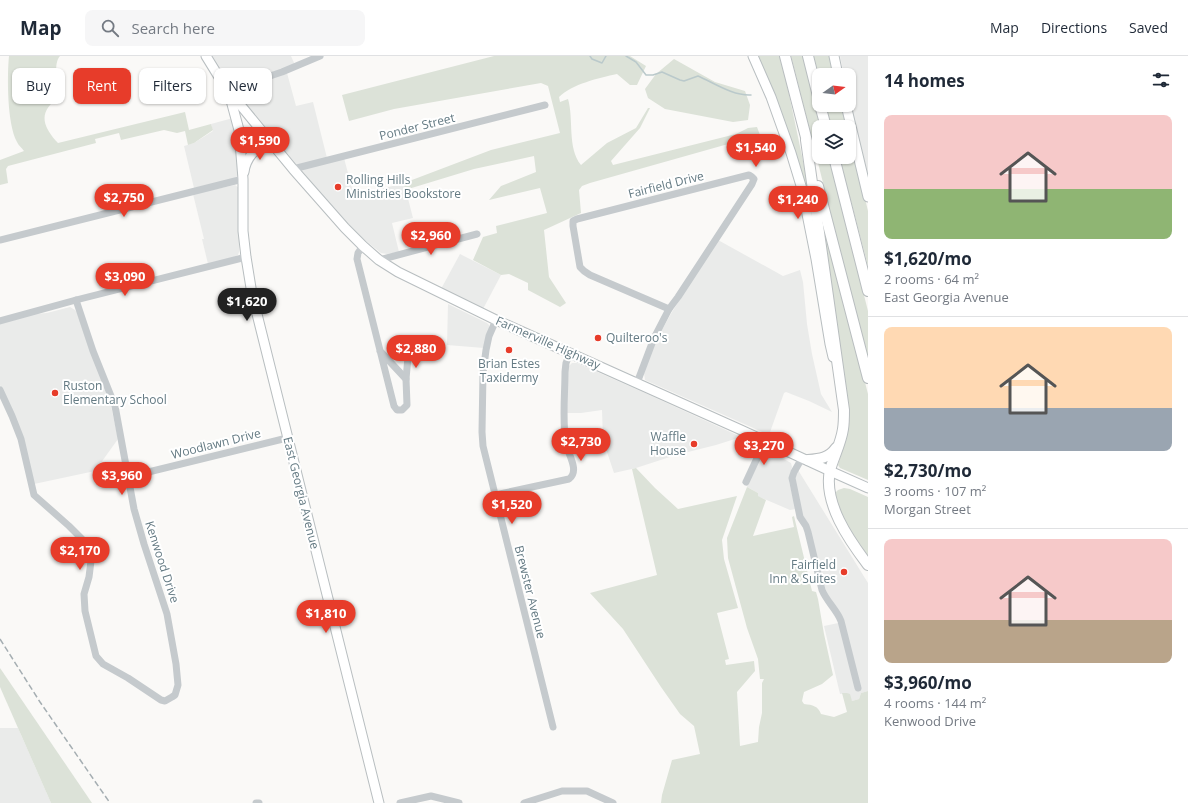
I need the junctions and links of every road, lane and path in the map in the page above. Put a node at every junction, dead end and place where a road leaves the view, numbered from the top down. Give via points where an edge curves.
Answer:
1 (206, 56) edge
2 (320, 56) edge
3 (753, 56) edge
4 (785, 56) edge
5 (808, 56) edge
6 (834, 56) edge
7 (837, 68) edge
8 (214, 69) edge
9 (812, 72) edge
10 (272, 75) edge
11 (232, 104) edge
12 (239, 104) edge
13 (545, 105) dead end
14 (848, 112) edge
15 (269, 140) junction
16 (806, 140) junction
17 (836, 164) edge
18 (294, 169) junction
19 (243, 179) junction
20 (868, 197) edge
21 (477, 234) dead end
22 (0, 240) edge
23 (363, 246) junction
24 (246, 257) junction
25 (379, 260) junction
26 (868, 291) edge
27 (76, 300) junction
28 (669, 309) junction
29 (496, 320) junction
30 (0, 321) edge
31 (380, 351) junction
32 (570, 353) junction
33 (408, 357) dead end
34 (868, 378) edge
35 (406, 379) junction
36 (637, 383) junction
37 (840, 384) junction
38 (0, 390) edge
39 (287, 438) junction
40 (765, 441) junction
41 (838, 446) junction
42 (805, 459) junction
43 (830, 471) junction
44 (128, 477) junction
45 (746, 482) dead end
46 (868, 488) edge
47 (495, 495) junction
48 (868, 565) edge
49 (858, 688) dead end
50 (554, 726) dead end
51 (379, 803) edge
52 (400, 803) edge
53 (459, 803) edge
54 (524, 803) edge
55 (613, 803) edge

1 - 8 main road
2 - 10 street
3 - 37 main road via 773,104 802,189 830,344
4 - 16 highway
5 - 9 highway
6 - 7 main road
11 - 19 main road via 239,130
12 - 15 main road
13 - 18 street, Ponder Street
14 - 20 main road
15 - 18 main road, Farmerville Highway
15 - 19 main road via 249,157
16 - 34 highway
16 - 37 highway
17 - 26 highway
18 - 23 main road, Farmerville Highway
19 - 22 street
19 - 24 main road, East Georgia Avenue
21 - 25 street
23 - 25 main road, Farmerville Highway
23 - 31 street via 357,257
24 - 27 street
24 - 39 main road, East Georgia Avenue via 256,313
25 - 29 main road, Farmerville Highway via 398,272
27 - 30 street
27 - 44 street, Kenwood Drive via 115,406
28 - 28 street, Fairfield Drive via 752,184 754,180 749,175 584,216 574,221 580,267 584,271
28 - 36 street, Fairfield Drive via 654,338
29 - 32 main road, Farmerville Highway
29 - 47 street, Brewster Avenue via 486,350 482,426 483,446
31 - 35 street
31 - 35 street via 395,409 404,409 406,405
32 - 36 main road, Farmerville Highway
32 - 47 street via 565,372 565,430 574,470 572,476 569,479
33 - 35 street
36 - 40 main road, Farmerville Highway
37 - 41 highway via 844,420
38 - 44 street, Kenwood Drive via 21,439 34,495 83,540 91,561 84,594 85,611 96,656 102,664 165,701 175,695 178,678 167,614 138,527
39 - 44 street, Woodlawn Drive
39 - 51 main road, East Georgia Avenue
40 - 42 main road, Farmerville Highway
40 - 45 street
41 - 42 highway via 824,458
41 - 43 highway
42 - 43 main road, Farmerville Highway
42 - 49 street via 792,478 800,517 808,532 825,598 841,621
43 - 46 main road, Farmerville Highway
43 - 48 highway via 830,491 837,516
47 - 50 street, Brewster Avenue
52 - 53 street via 431,796
54 - 55 street via 562,791 587,791

